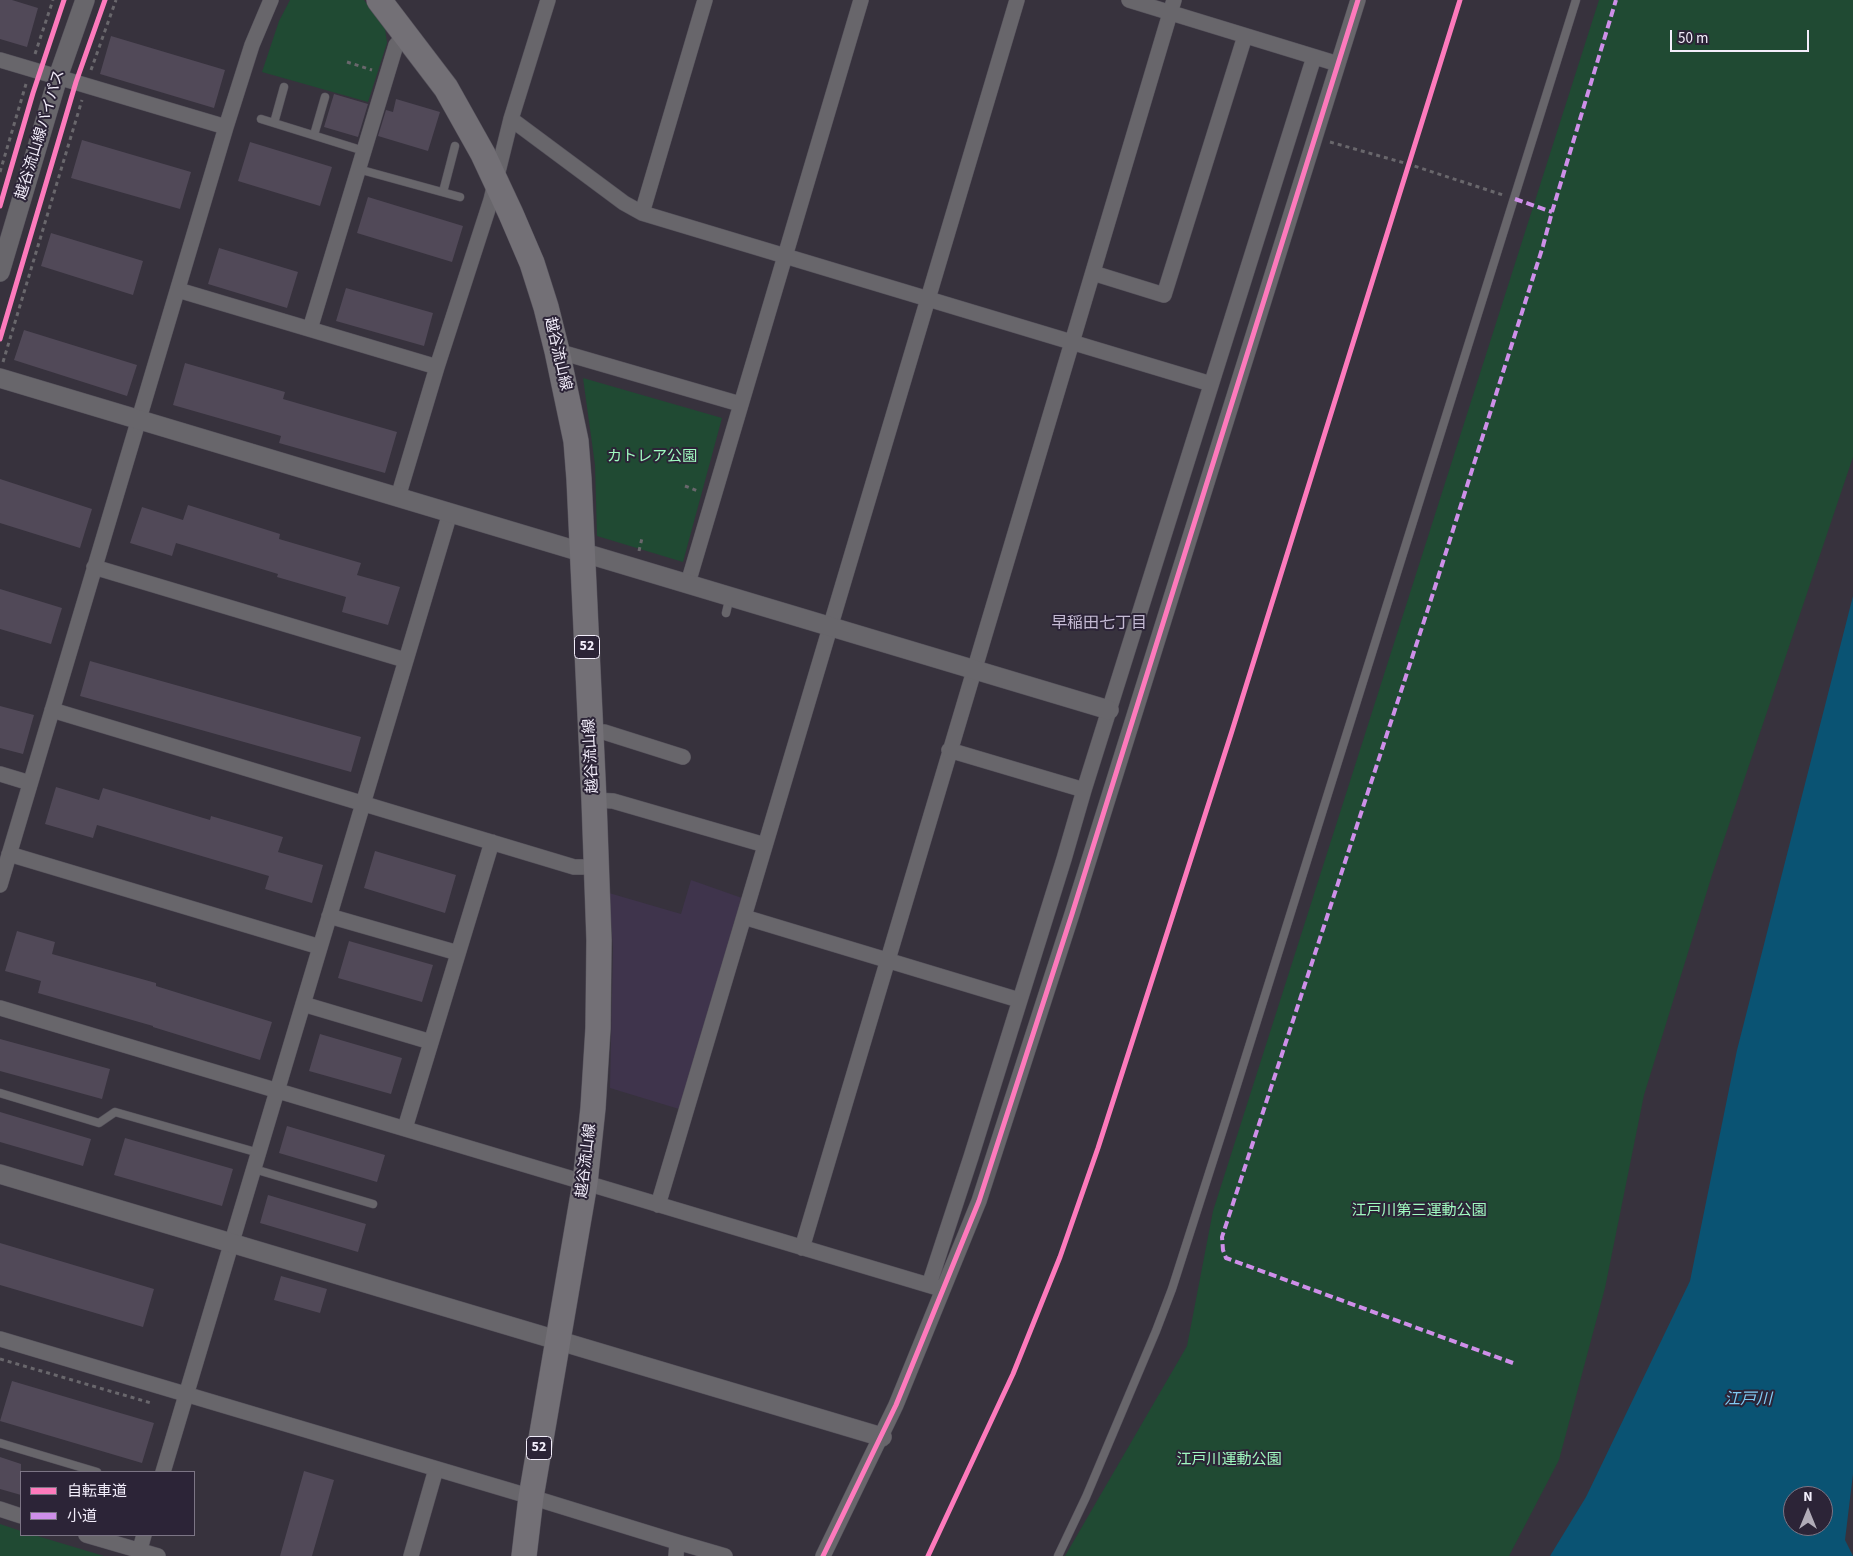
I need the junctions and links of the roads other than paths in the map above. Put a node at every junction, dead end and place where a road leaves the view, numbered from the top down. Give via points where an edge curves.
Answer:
1 (85, 0) edge
2 (271, 0) edge
3 (379, 0) edge
4 (548, 0) edge
5 (705, 0) edge
6 (861, 0) edge
7 (1017, 0) edge
8 (1129, 0) edge
9 (1358, 0) edge
10 (1576, 0) edge
11 (1172, 6) edge
12 (405, 35) junction
13 (1245, 36) junction
14 (1314, 57) junction
15 (0, 60) edge
16 (1338, 64) junction
17 (58, 77) junction
18 (284, 87) dead end
19 (325, 97) dead end
20 (260, 119) dead end
21 (511, 119) junction
22 (274, 123) junction
23 (226, 127) junction
24 (314, 135) junction
25 (455, 146) dead end
26 (364, 150) junction
27 (358, 169) junction
28 (496, 178) junction
29 (443, 192) junction
30 (460, 197) dead end
31 (642, 213) junction
32 (786, 256) junction
33 (0, 272) edge
34 (1093, 273) junction
35 (178, 290) junction
36 (928, 298) junction
37 (310, 329) junction
38 (1072, 342) junction
39 (558, 351) junction
40 (437, 367) junction
41 (1, 371) edge
42 (1211, 384) junction
43 (740, 404) junction
44 (138, 420) junction
45 (398, 497) junction
46 (450, 514) junction
47 (583, 553) junction
48 (94, 567) junction
49 (688, 583) junction
50 (830, 627) junction
51 (405, 660) junction
52 (975, 670) junction
53 (52, 710) junction
54 (1109, 710) junction
55 (591, 733) junction
56 (949, 750) junction
57 (683, 757) dead end
58 (0, 774) edge
59 (30, 783) junction
60 (1084, 790) junction
61 (594, 800) junction
62 (364, 803) junction
63 (492, 842) junction
64 (765, 845) junction
65 (9, 854) junction
66 (597, 867) junction
67 (0, 885) edge
68 (329, 916) junction
69 (744, 917) junction
70 (320, 947) junction
71 (458, 953) junction
72 (888, 961) junction
73 (1019, 1000) junction
74 (303, 1004) junction
75 (0, 1008) edge
76 (431, 1042) junction
77 (277, 1091) junction
78 (0, 1093) edge
79 (405, 1128) junction
80 (259, 1153) junction
81 (254, 1169) junction
82 (0, 1174) edge
83 (585, 1183) junction
84 (374, 1204) dead end
85 (658, 1205) junction
86 (231, 1243) junction
87 (802, 1248) junction
88 (929, 1285) junction
89 (944, 1290) junction
90 (0, 1340) edge
91 (558, 1340) junction
92 (186, 1394) junction
93 (882, 1437) junction
94 (0, 1443) edge
95 (436, 1469) junction
96 (93, 1471) edge
97 (163, 1471) edge
98 (531, 1497) junction
99 (0, 1509) edge
100 (20, 1516) edge
101 (89, 1536) edge
102 (144, 1536) edge
103 (677, 1549) edge
104 (139, 1553) edge
105 (158, 1556) edge
106 (410, 1556) edge
107 (524, 1556) edge
108 (725, 1556) edge
109 (823, 1556) edge
110 (1058, 1556) edge

1 - 17 street, 越谷流山線バイパス
2 - 23 street via 252,45
3 - 12 main road, 越谷流山線 / 52
4 - 21 street
5 - 31 street
6 - 32 street
7 - 36 street
8 - 11 street
9 - 16 street
10 - 110 lane via 1172,1289
11 - 13 street
11 - 34 street
12 - 26 street via 396,45
12 - 28 main road, 越谷流山線 / 52 via 446,88
13 - 14 street
13 - 34 street via 1164,295
14 - 16 street
14 - 42 street
15 - 17 street
16 - 89 street via 1041,1011 980,1200
17 - 23 street
17 - 33 street, 越谷流山線バイパス
18 - 22 lane
19 - 24 lane
20 - 22 lane
21 - 28 street
21 - 31 street
22 - 24 lane
23 - 35 street
24 - 26 lane
25 - 29 lane
26 - 27 street
27 - 29 lane
27 - 37 street
28 - 39 main road, 越谷流山線 / 52 via 532,263
28 - 40 street
29 - 30 lane
31 - 32 street
32 - 36 street
32 - 43 street
34 - 38 street
35 - 37 street
35 - 44 street
36 - 38 street
36 - 50 street
37 - 40 street
38 - 42 street
38 - 52 street
39 - 43 street
39 - 47 main road, 越谷流山線 / 52 via 576,441
40 - 45 street
41 - 44 street
42 - 54 street
43 - 49 street
44 - 45 street
44 - 48 street
45 - 46 street
46 - 47 street
46 - 51 street
47 - 49 street
47 - 55 main road, 越谷流山線 / 52
48 - 51 street
48 - 53 street
49 - 50 street via 728,604
50 - 52 street
50 - 64 street
51 - 62 street
52 - 54 street
52 - 56 street
53 - 59 street
53 - 62 street
54 - 60 street
55 - 57 street via 604,732
55 - 61 main road, 越谷流山線 / 52
56 - 60 street
56 - 72 street
58 - 59 street
59 - 65 street
60 - 73 street
61 - 64 street via 614,800
61 - 66 main road, 越谷流山線 / 52
62 - 63 street
62 - 68 street
63 - 66 street via 574,867
63 - 71 street
64 - 69 street
65 - 67 street
65 - 70 street
66 - 83 main road, 越谷流山線 / 52 via 598,1028
68 - 70 street
68 - 71 street
69 - 72 street
69 - 85 street
70 - 74 street
71 - 76 street
72 - 73 street
72 - 87 street
73 - 88 street
74 - 76 street
74 - 77 street
75 - 77 street
76 - 79 street
77 - 79 street
77 - 80 street
78 - 80 lane via 99,1123 115,1112
79 - 83 street
80 - 81 street
81 - 84 lane
81 - 86 street
82 - 86 street
83 - 85 street
83 - 91 main road, 越谷流山線 / 52
85 - 87 street
86 - 91 street
86 - 92 street
87 - 88 street
88 - 89 street
89 - 93 street
90 - 92 street
91 - 93 street
91 - 98 main road, 越谷流山線 / 52
92 - 95 street
92 - 97 street
93 - 109 street
94 - 96 lane
95 - 98 street
95 - 106 street
98 - 103 street
98 - 107 main road, 越谷流山線 / 52
99 - 100 street
101 - 104 street
102 - 104 street
103 - 108 street
104 - 105 street

